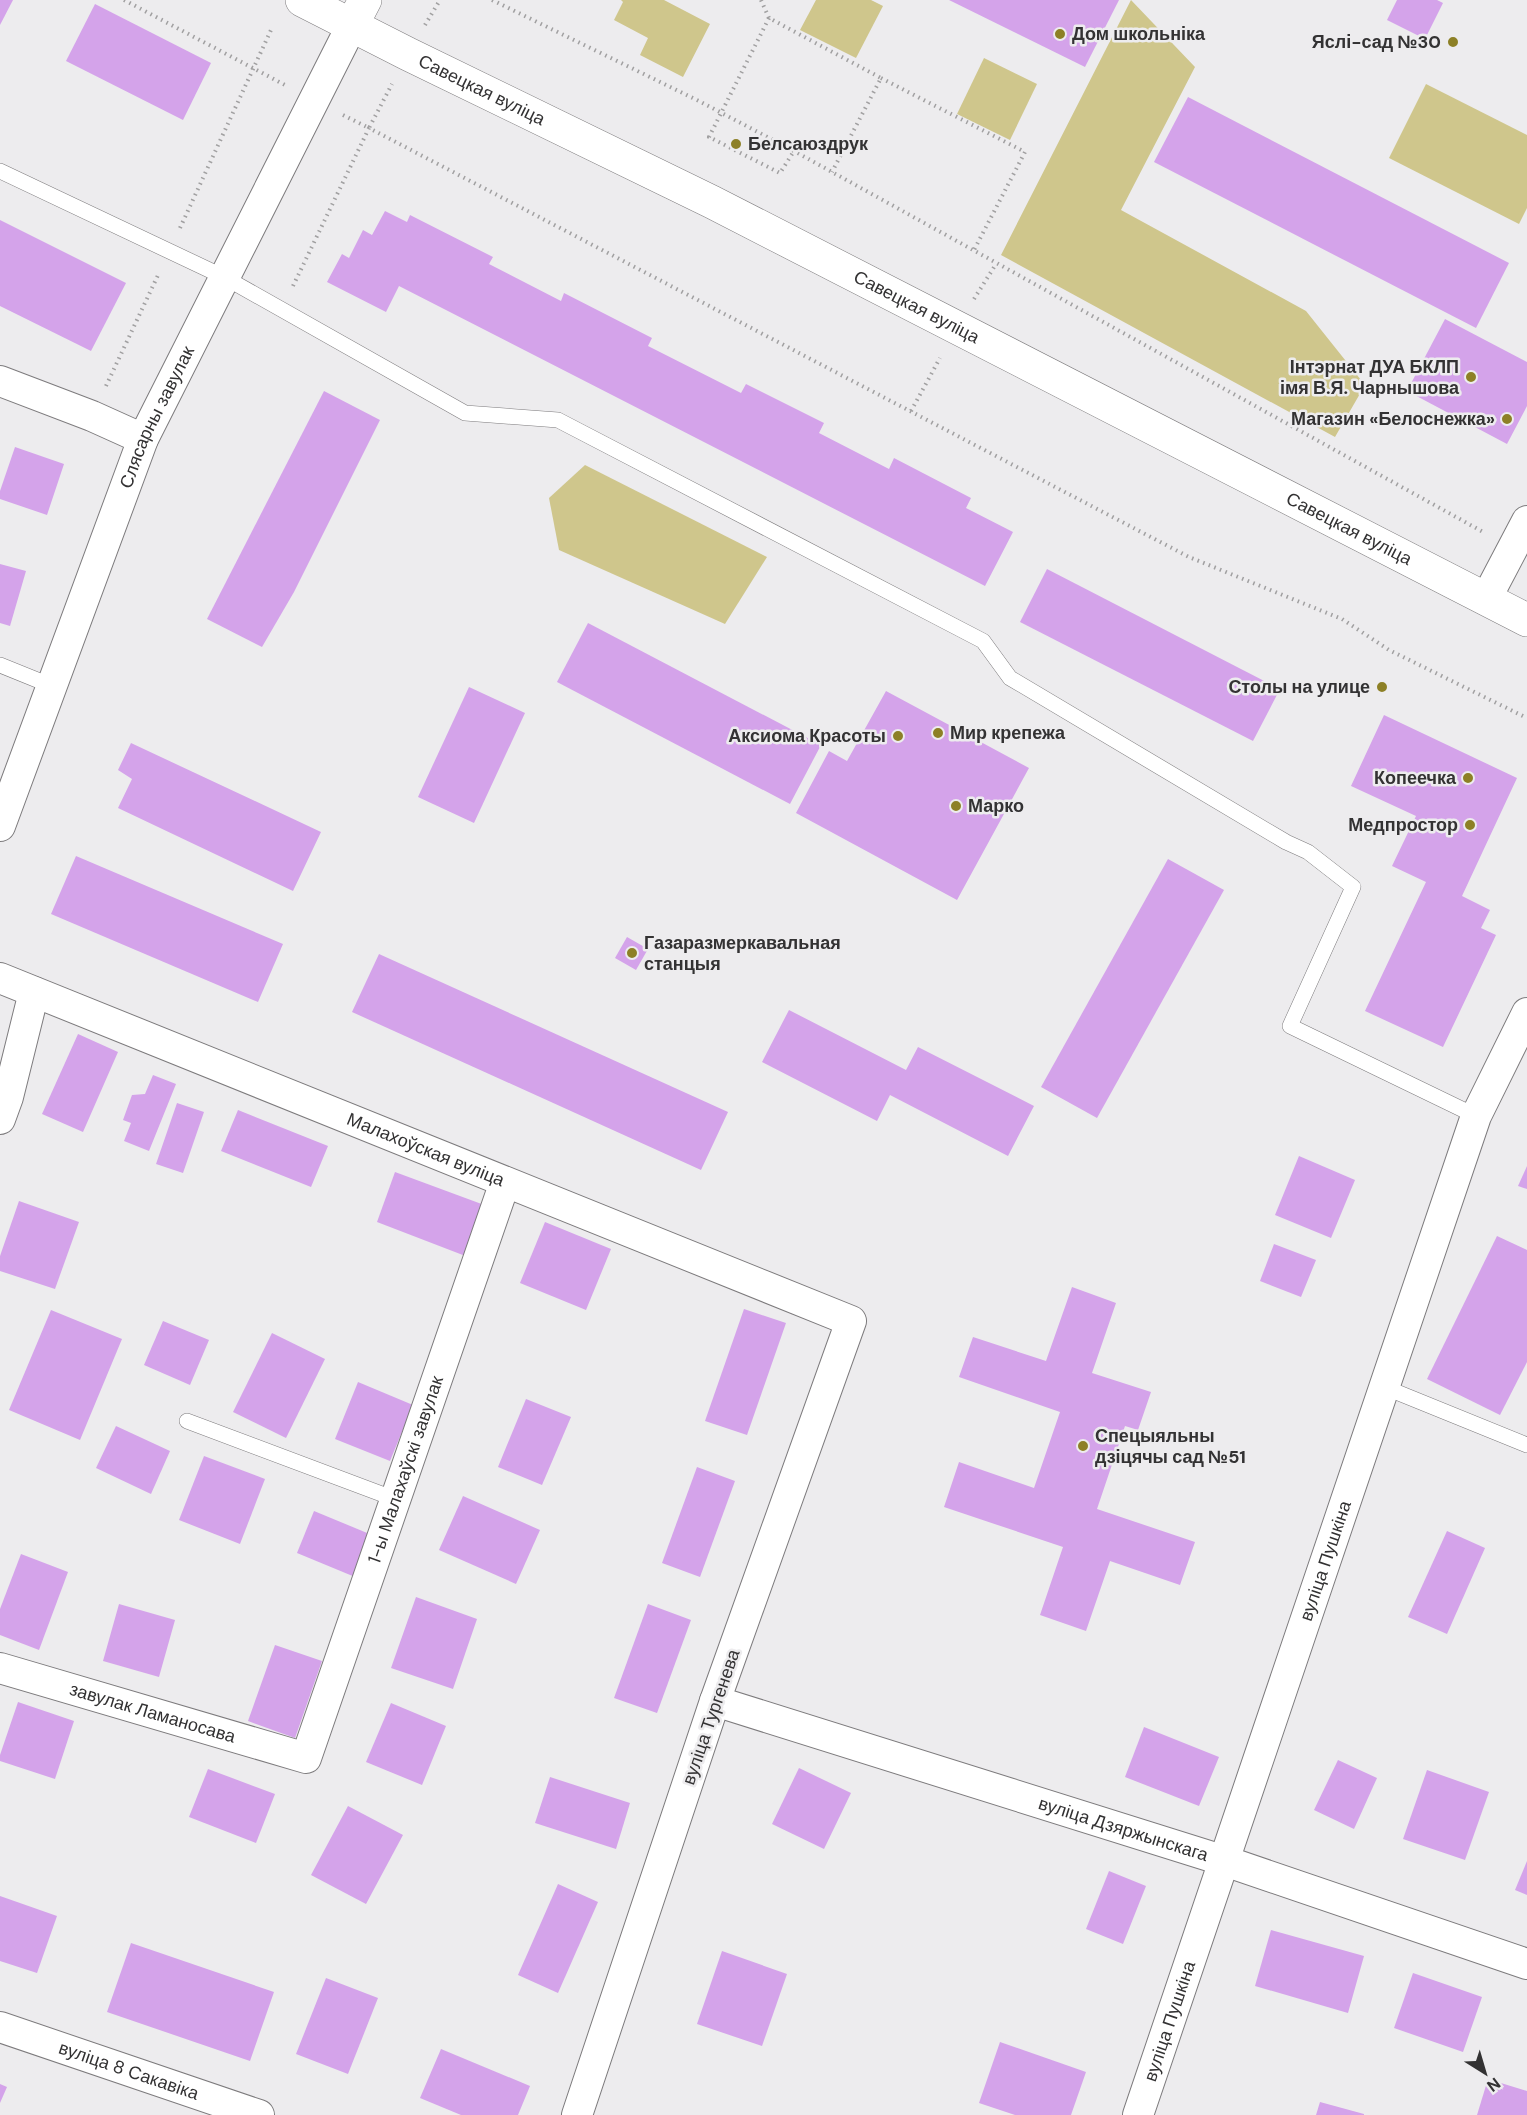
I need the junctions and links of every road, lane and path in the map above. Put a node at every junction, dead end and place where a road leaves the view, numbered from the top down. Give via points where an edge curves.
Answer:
1 (124, 0) edge
2 (302, 0) edge
3 (492, 0) edge
4 (761, 0) edge
5 (358, 13) edge
6 (769, 18) junction
7 (271, 30) dead end
8 (254, 69) junction
9 (881, 78) junction
10 (722, 113) junction
11 (794, 151) junction
12 (0, 171) edge
13 (832, 172) junction
14 (169, 251) junction
15 (973, 252) junction
16 (224, 277) junction
17 (282, 310) junction
18 (0, 381) edge
19 (92, 416) junction
20 (143, 439) junction
21 (1527, 520) edge
22 (1512, 549) junction
23 (1486, 599) junction
24 (1527, 620) edge
25 (0, 665) edge
26 (52, 686) junction
27 (1527, 718) edge
28 (0, 826) edge
29 (0, 978) edge
30 (33, 992) junction
31 (1527, 1013) edge
32 (1476, 1116) junction
33 (0, 1119) edge
34 (506, 1182) junction
35 (851, 1321) joint
36 (1384, 1387) junction
37 (187, 1421) dead end
38 (1527, 1445) edge
39 (395, 1499) junction
40 (0, 1668) edge
41 (715, 1701) junction
42 (306, 1758) joint
43 (1225, 1861) junction
44 (1527, 1964) edge
45 (0, 2028) edge
46 (259, 2115) edge
47 (577, 2115) edge
48 (1138, 2115) edge

1 - 8 path
2 - 5 main road, Савецкая вуліца
3 - 10 path
4 - 6 path
5 - 16 street, Слясарны завулак
5 - 23 main road, Савецкая вуліца via 712,202
6 - 9 path
6 - 10 path
7 - 8 path
8 - 14 path
9 - 13 path
9 - 15 path via 1025,152
10 - 11 path
10 - 11 path via 709,137 780,174
11 - 13 path
12 - 14 lane
13 - 15 path
14 - 16 lane
14 - 19 path
15 - 22 path
16 - 17 lane
16 - 20 street, Слясарны завулак
17 - 27 path via 369,128 1189,556 1342,619 1389,650
17 - 32 lane via 465,413 558,420 983,641 1010,678 1308,852 1353,887 1290,1026
18 - 19 street
19 - 20 street
20 - 26 street, Слясарны завулак
21 - 22 street
22 - 23 street
23 - 24 main road, Савецкая вуліца
25 - 26 lane
26 - 28 street, Слясарны завулак
29 - 30 street, Малахоўская вуліца
30 - 33 street
30 - 34 street, Малахоўская вуліца
31 - 32 street, вуліца Пушкіна
32 - 36 street, вуліца Пушкіна
34 - 35 street, Малахоўская вуліца
34 - 39 street, 1-ы Малахаўскі завулак
35 - 41 street, вуліца Тургенева
36 - 38 lane
36 - 43 street, вуліца Пушкіна
37 - 39 lane
39 - 42 street, 1-ы Малахаўскі завулак
40 - 42 street, завулак Ламаносава
41 - 43 street, вуліца Дзяржынскага
41 - 47 street, вуліца Тургенева
43 - 44 street, вуліца Дзяржынскага
43 - 48 street, вуліца Пушкіна
45 - 46 street, вуліца 8 Сакавіка

